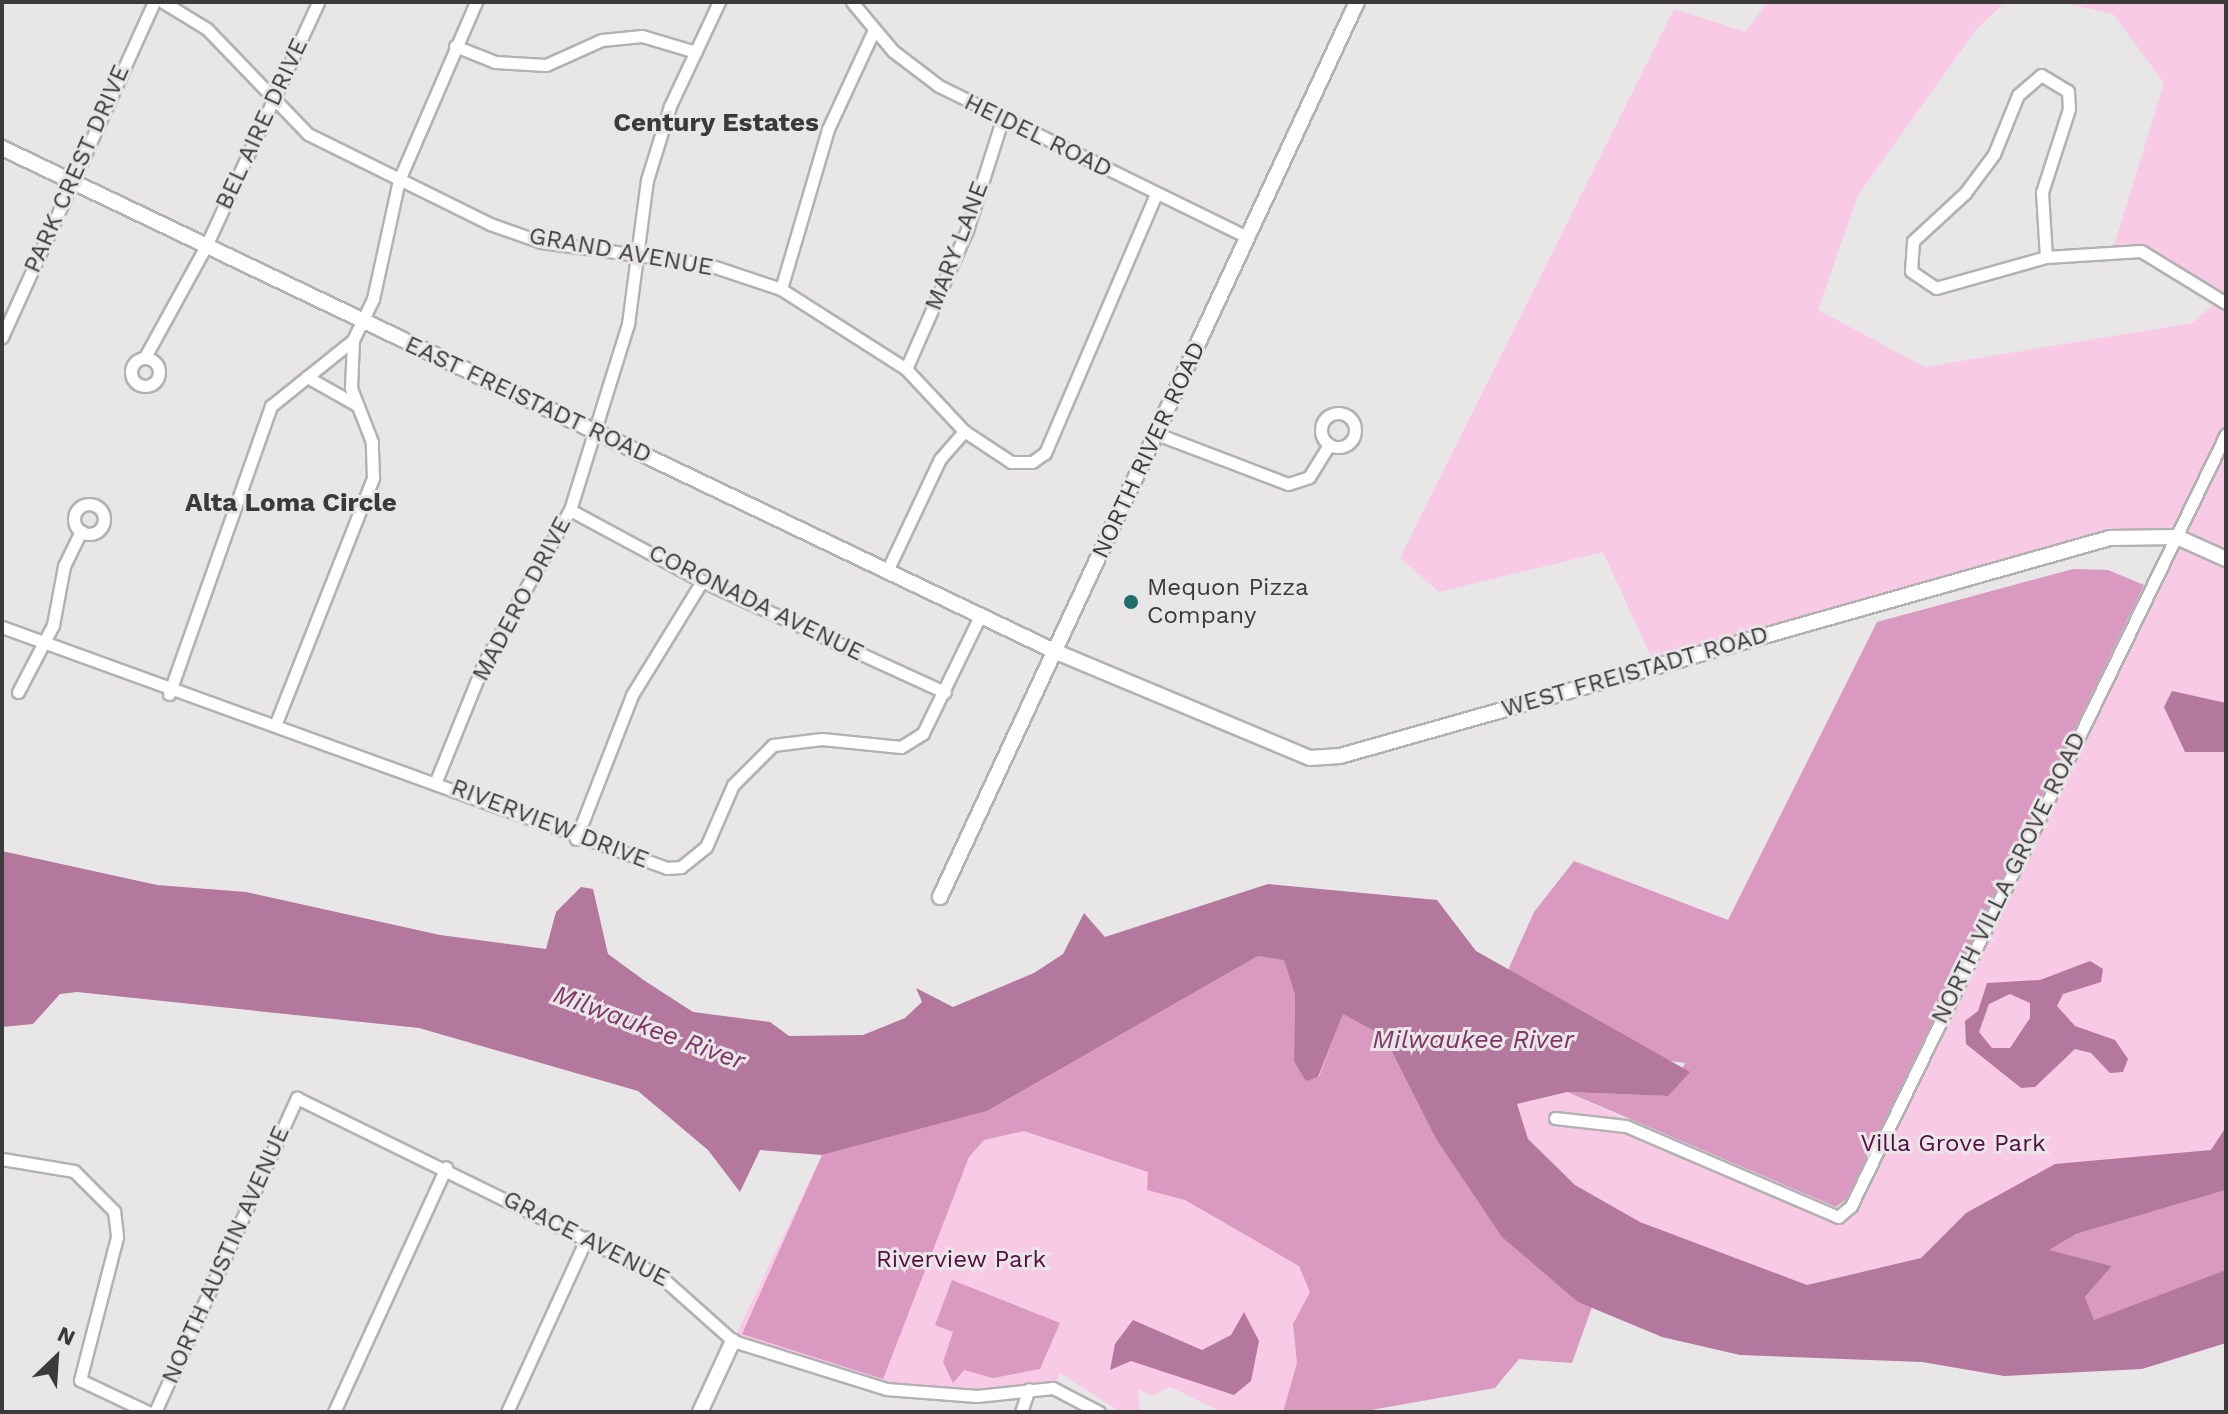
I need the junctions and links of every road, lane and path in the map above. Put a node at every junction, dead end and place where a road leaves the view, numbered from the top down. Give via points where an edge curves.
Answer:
1 (154, 2) edge
2 (163, 2) edge
3 (318, 2) edge
4 (476, 2) edge
5 (719, 2) edge
6 (852, 2) edge
7 (1357, 2) edge
8 (874, 30) junction
9 (455, 46) junction
10 (696, 52) junction
11 (270, 102) junction
12 (1002, 120) junction
13 (2, 148) edge
14 (399, 180) junction
15 (70, 181) junction
16 (1156, 194) junction
17 (1247, 237) junction
18 (206, 246) junction
19 (636, 254) junction
20 (2046, 257) junction
21 (781, 289) junction
22 (2226, 303) edge
23 (362, 321) junction
24 (2, 337) edge
25 (353, 340) junction
26 (145, 357) dead end
27 (906, 369) junction
28 (307, 377) junction
29 (357, 407) junction
30 (592, 429) junction
31 (964, 431) junction
32 (1157, 434) junction
33 (2226, 434) edge
34 (1329, 445) dead end
35 (570, 510) junction
36 (81, 531) dead end
37 (2177, 537) junction
38 (2226, 559) edge
39 (887, 571) junction
40 (702, 581) junction
41 (980, 616) junction
42 (2, 627) edge
43 (44, 648) junction
44 (1054, 651) junction
45 (18, 692) dead end
46 (945, 692) junction
47 (169, 694) junction
48 (276, 723) junction
49 (436, 781) junction
50 (576, 839) junction
51 (940, 897) dead end
52 (297, 1098) joint
53 (1555, 1118) dead end
54 (2, 1159) edge
55 (446, 1167) junction
56 (587, 1237) junction
57 (733, 1341) junction
58 (1029, 1389) junction
59 (148, 1412) edge
60 (155, 1412) edge
61 (334, 1412) edge
62 (507, 1412) edge
63 (700, 1412) edge
64 (1021, 1412) edge
65 (1099, 1412) edge

1 - 15 street, PARK CREST DRIVE
2 - 11 street, GRAND AVENUE via 231,50
3 - 11 street, BEL AIRE DRIVE
4 - 9 street
5 - 10 street, MADERO DRIVE
6 - 8 street, HEIDEL ROAD
7 - 17 street, NORTH RIVER ROAD
8 - 12 street, HEIDEL ROAD via 924,77
8 - 21 street via 828,129
9 - 10 street via 495,62 546,65 602,40 642,36
9 - 14 street
10 - 19 street, MADERO DRIVE via 647,180
11 - 14 street, GRAND AVENUE via 308,134
11 - 18 street, BEL AIRE DRIVE
12 - 16 street, HEIDEL ROAD
12 - 27 street, MARY LANE via 967,230
13 - 15 street, EAST FREISTADT ROAD
14 - 19 street, GRAND AVENUE via 541,242
14 - 23 street
15 - 18 street, EAST FREISTADT ROAD
15 - 24 street, PARK CREST DRIVE
16 - 17 street, HEIDEL ROAD
16 - 31 street, GRAND AVENUE via 1045,453 1032,462 1011,462
17 - 32 street, NORTH RIVER ROAD
18 - 23 street, EAST FREISTADT ROAD
18 - 26 street, BEL AIRE DRIVE
19 - 21 street, GRAND AVENUE via 706,264
19 - 30 street, MADERO DRIVE via 618,366
20 - 20 street via 2042,192 2069,109 2068,91 2041,75 2018,95 1994,154 1908,255 1911,271 1936,288
20 - 22 street via 2141,251
21 - 27 street, GRAND AVENUE
23 - 25 street
23 - 30 street, EAST FREISTADT ROAD
25 - 28 street
25 - 29 street
27 - 31 street, GRAND AVENUE
28 - 29 street
28 - 47 street via 271,406 260,429
29 - 48 street via 372,442 373,478
30 - 35 street, MADERO DRIVE
30 - 39 street, EAST FREISTADT ROAD
31 - 39 street via 940,459
32 - 34 street via 1288,484 1309,477
32 - 44 street, NORTH RIVER ROAD
33 - 37 street, NORTH VILLA GROVE ROAD
35 - 40 street, CORONADA AVENUE
35 - 49 street, MADERO DRIVE via 484,663
36 - 43 street via 64,566
37 - 38 street, WEST FREISTADT ROAD
37 - 44 street, WEST FREISTADT ROAD via 2110,538 1340,756 1310,758 1263,743
37 - 53 street, NORTH VILLA GROVE ROAD via 1851,1206 1838,1217 1626,1126
39 - 41 street, EAST FREISTADT ROAD
40 - 46 street, CORONADA AVENUE
40 - 50 street via 632,695
41 - 44 street, EAST FREISTADT ROAD
41 - 46 street, RIVERVIEW DRIVE
42 - 43 street, RIVERVIEW DRIVE
43 - 45 street
43 - 47 street, RIVERVIEW DRIVE
44 - 51 street, NORTH RIVER ROAD
46 - 50 street, RIVERVIEW DRIVE via 923,733 901,747 800,739 761,752 733,785 706,847 681,867
47 - 48 street, RIVERVIEW DRIVE
48 - 49 street, RIVERVIEW DRIVE
49 - 50 street, RIVERVIEW DRIVE
52 - 55 street, GRACE AVENUE
52 - 60 street, NORTH AUSTIN AVENUE
54 - 59 street via 74,1171 114,1211 117,1237 80,1380
55 - 56 street, GRACE AVENUE
55 - 61 street
56 - 57 street, GRACE AVENUE via 683,1290
56 - 62 street
57 - 58 street, GRACE AVENUE via 927,1396
57 - 63 street
58 - 64 street
58 - 65 street, GRACE AVENUE via 1053,1388

